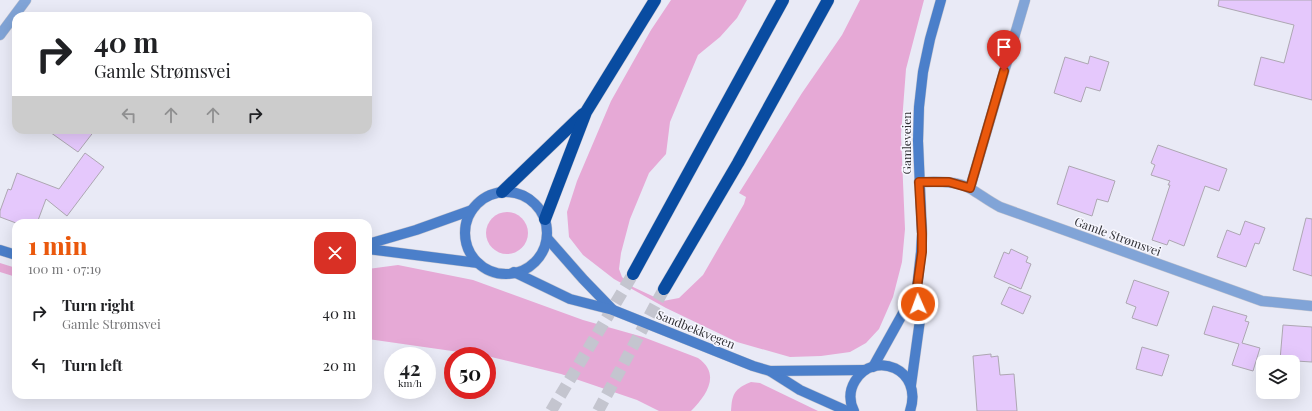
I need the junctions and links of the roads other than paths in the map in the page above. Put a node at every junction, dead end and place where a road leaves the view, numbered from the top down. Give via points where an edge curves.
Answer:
1 (26, 0) edge
2 (655, 0) edge
3 (783, 0) edge
4 (828, 0) edge
5 (941, 0) edge
6 (1025, 0) edge
7 (17, 12) edge
8 (12, 19) edge
9 (0, 35) edge
10 (586, 112) junction
11 (919, 182) junction
12 (970, 188) junction
13 (502, 192) junction
14 (472, 210) junction
15 (545, 219) junction
16 (547, 238) junction
17 (372, 243) edge
18 (0, 250) edge
19 (372, 250) edge
20 (12, 254) edge
21 (478, 263) junction
22 (514, 272) junction
23 (633, 274) tunnel mouth
24 (917, 288) junction
25 (664, 289) tunnel mouth
26 (1312, 306) edge
27 (613, 310) junction
28 (869, 368) junction
29 (770, 371) junction
30 (911, 385) junction
31 (913, 408) edge
32 (847, 411) edge
33 (854, 411) edge

1 - 7 street
2 - 10 highway
3 - 23 highway
4 - 25 highway via 738,164
5 - 11 main road, Gamleveien via 923,72 919,107
6 - 12 street
8 - 9 street
10 - 13 highway
10 - 15 highway
11 - 12 street, Gamle Strømsvei via 949,182
11 - 24 main road, Gamleveien via 922,252
12 - 26 street, Gamle Strømsvei via 1000,207 1262,301
13 - 14 main road via 490,195
13 - 15 main road via 516,193 528,198 538,207
14 - 17 main road
14 - 21 main road via 465,232 471,254
15 - 16 main road
16 - 22 main road via 536,260 526,268
16 - 27 main road, Sandbekkvegen
18 - 20 main road
19 - 21 main road
21 - 22 main road via 495,272
22 - 27 main road, Sandbekkvegen via 570,299
24 - 28 main road, Gamleveien
24 - 30 main road, Gamleveien via 920,320
27 - 29 main road, Sandbekkvegen
28 - 29 main road, Sandbekkvegen
28 - 30 main road, Sandbekkvegen via 882,365 899,370
28 - 33 main road, Gamleveien via 858,376 852,385 850,395
29 - 32 main road, Sandbekkvegen via 800,390
30 - 31 main road, Gamleveien

